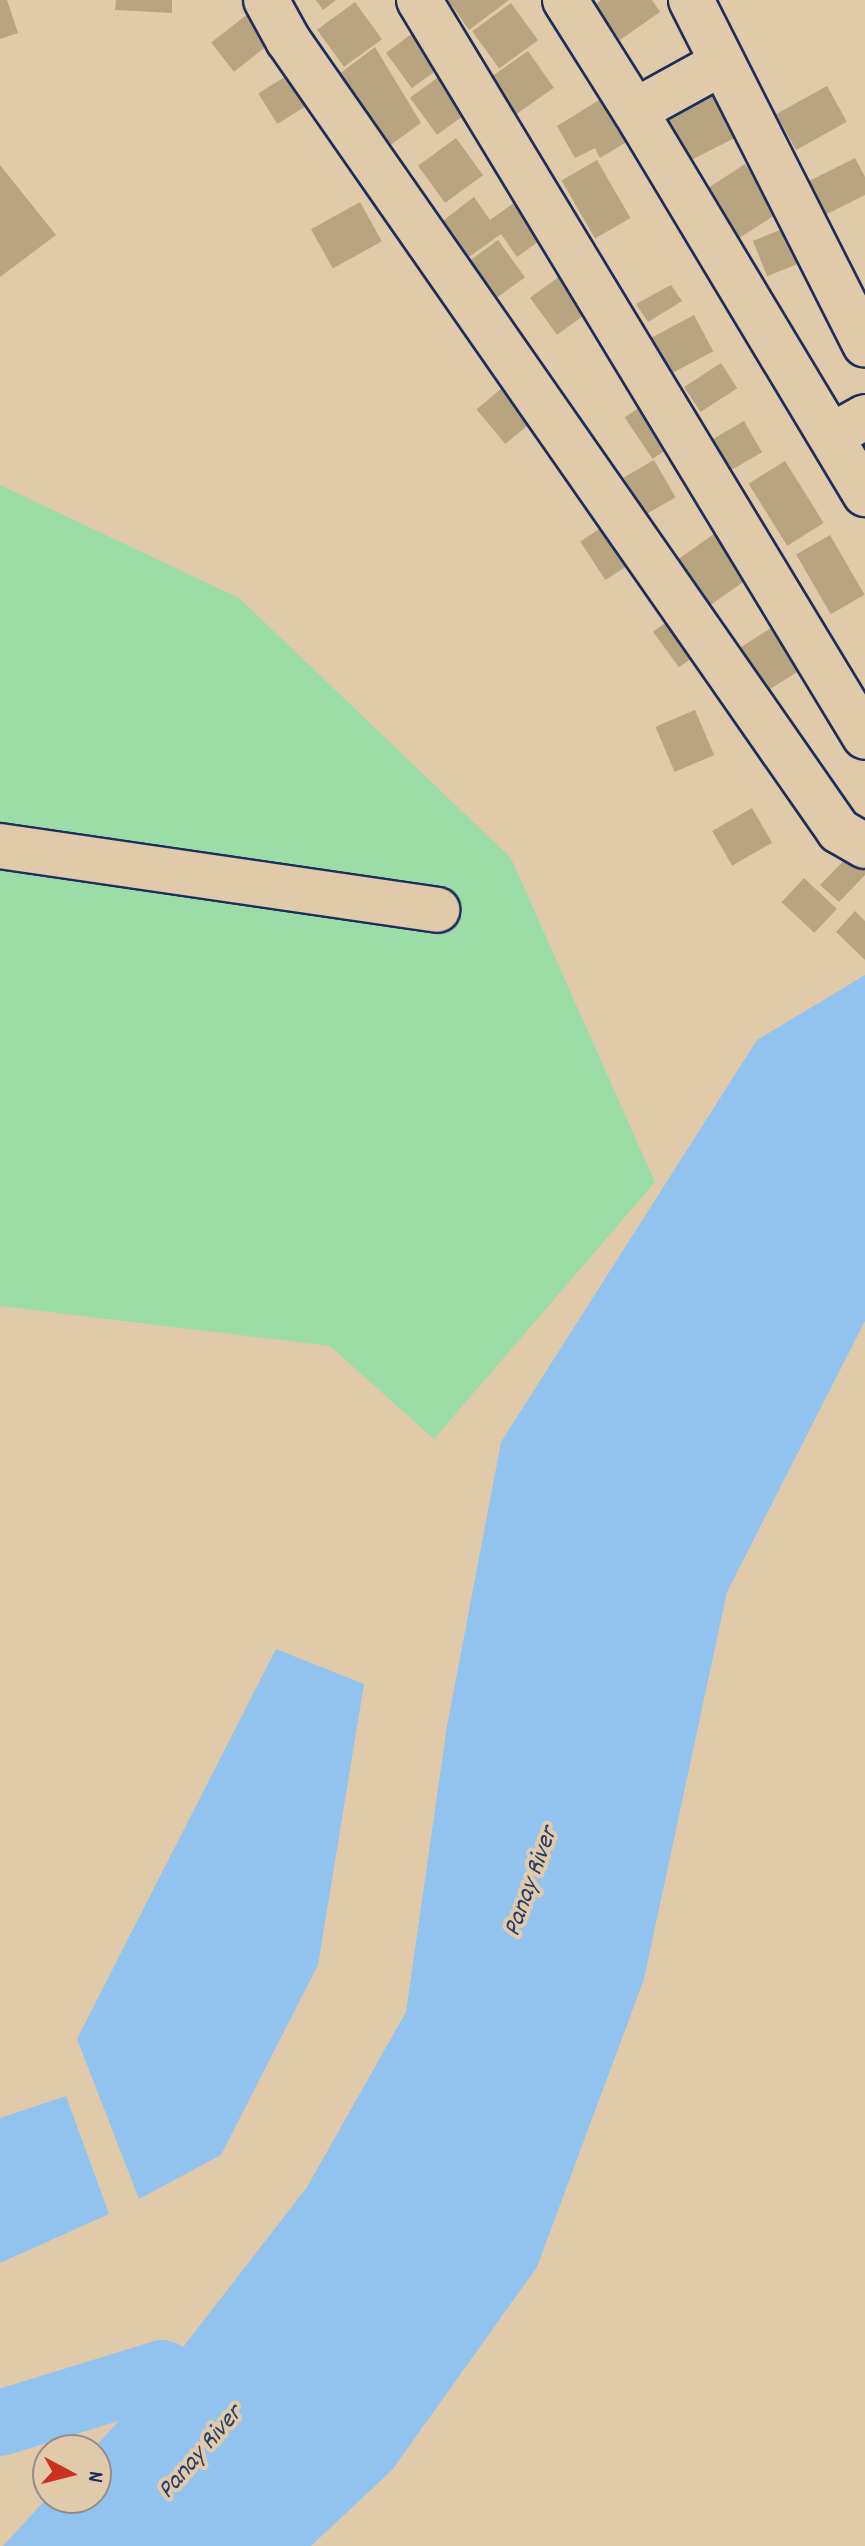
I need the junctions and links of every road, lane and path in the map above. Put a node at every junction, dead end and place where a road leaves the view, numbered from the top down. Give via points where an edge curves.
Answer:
1 (266, 0) edge
2 (419, 0) edge
3 (565, 0) edge
4 (691, 0) edge
5 (722, 63) junction
6 (635, 111) junction
7 (865, 345) edge
8 (848, 426) edge
9 (865, 494) edge
10 (865, 737) edge
11 (0, 846) edge
12 (865, 846) edge
13 (437, 910) dead end

1 - 12 street via 288,40 839,831
2 - 10 street
3 - 6 street
4 - 5 street
5 - 6 street
5 - 7 street
6 - 8 street
8 - 9 street
11 - 13 street

